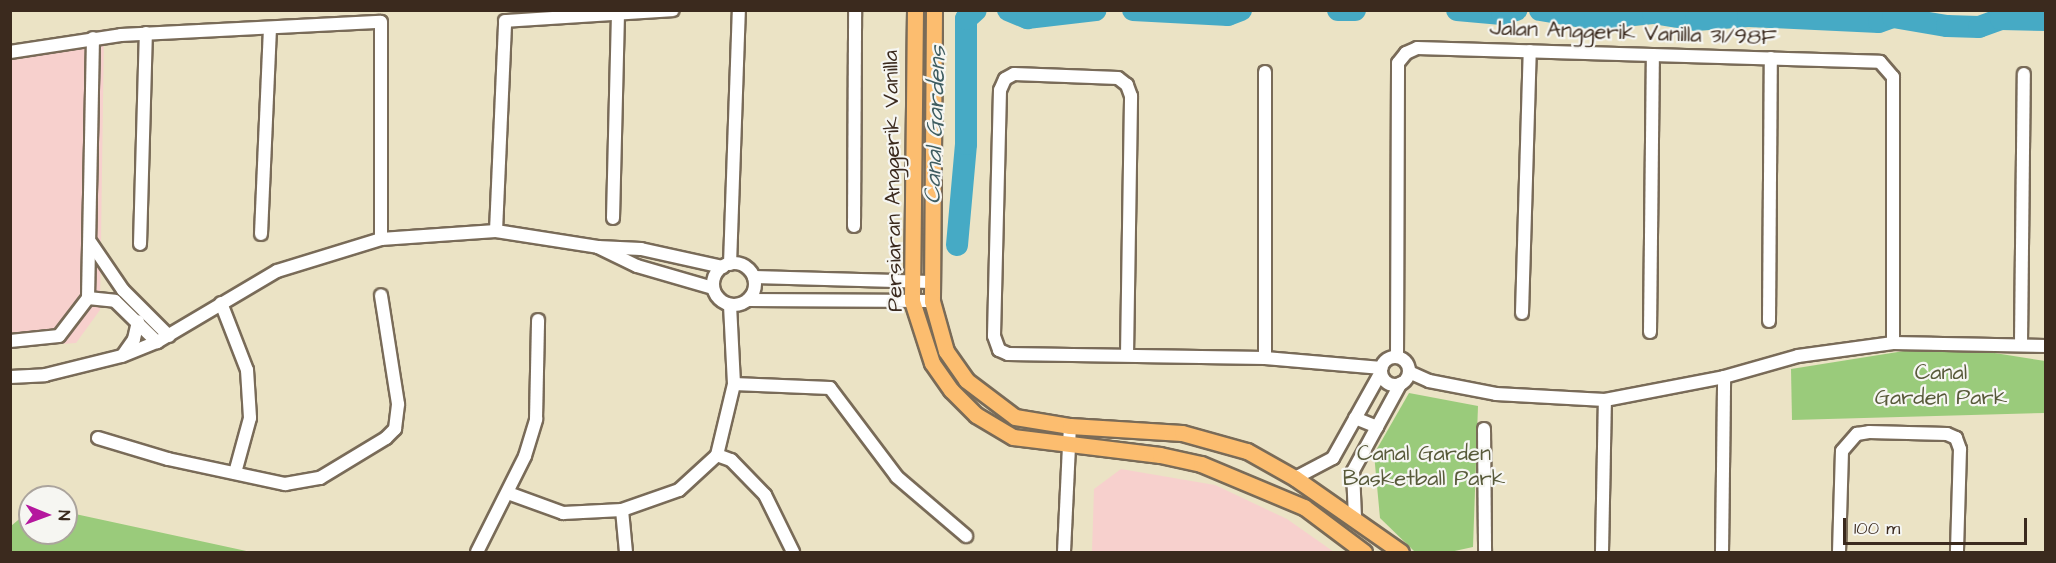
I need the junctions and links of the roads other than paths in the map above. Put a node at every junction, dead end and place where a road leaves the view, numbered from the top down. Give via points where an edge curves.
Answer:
1 (673, 10) edge
2 (739, 10) edge
3 (855, 10) edge
4 (910, 10) edge
5 (915, 10) edge
6 (936, 10) edge
7 (618, 14) junction
8 (270, 29) junction
9 (914, 29) junction
10 (146, 33) junction
11 (93, 38) junction
12 (1530, 51) junction
13 (10, 52) edge
14 (1653, 55) junction
15 (1771, 58) junction
16 (1265, 72) dead end
17 (2024, 74) dead end
18 (614, 218) dead end
19 (854, 226) dead end
20 (496, 231) junction
21 (261, 234) dead end
22 (381, 239) junction
23 (91, 243) junction
24 (140, 244) dead end
25 (598, 247) junction
26 (726, 265) junction
27 (754, 277) junction
28 (912, 282) junction
29 (931, 282) junction
30 (713, 288) junction
31 (381, 295) dead end
32 (88, 298) junction
33 (748, 300) junction
34 (912, 301) junction
35 (932, 301) junction
36 (221, 303) junction
37 (730, 305) junction
38 (1522, 313) dead end
39 (538, 320) dead end
40 (138, 321) junction
41 (1769, 321) dead end
42 (1650, 332) dead end
43 (163, 339) junction
44 (11, 341) edge
45 (1893, 343) junction
46 (2021, 343) junction
47 (2046, 346) edge
48 (1127, 355) junction
49 (123, 356) junction
50 (1397, 357) junction
51 (1265, 358) junction
52 (1381, 370) junction
53 (1408, 372) junction
54 (10, 377) edge
55 (1724, 377) junction
56 (1401, 383) junction
57 (734, 384) junction
58 (1605, 400) junction
59 (1355, 418) junction
60 (1070, 426) junction
61 (1377, 427) junction
62 (1484, 429) dead end
63 (98, 438) dead end
64 (1068, 445) junction
65 (717, 455) junction
66 (235, 472) junction
67 (1295, 478) junction
68 (508, 493) junction
69 (622, 510) junction
70 (1355, 518) junction
71 (966, 536) dead end
72 (477, 552) edge
73 (626, 552) edge
74 (794, 552) edge
75 (1064, 552) edge
76 (1364, 552) edge
77 (1401, 552) edge
78 (1485, 552) edge
79 (1602, 552) edge
80 (1722, 552) edge
81 (1839, 552) edge
82 (1957, 552) edge

1 - 7 street
2 - 26 street
3 - 19 street
4 - 9 main road
5 - 9 main road, Persiaran Anggerik Vanilla
6 - 29 main road, Persiaran Anggerik Vanilla
7 - 18 street
7 - 20 street via 506,21
8 - 10 street
8 - 21 street
8 - 22 street via 381,22
9 - 28 main road, Persiaran Anggerik Vanilla
10 - 11 street
10 - 24 street
11 - 13 street
11 - 23 street
12 - 14 street, Jalan Anggerik Vanilla 31/98F
12 - 38 street
12 - 50 street, Jalan Anggerik Vanilla 31/98F via 1417,48 1398,63
14 - 15 street, Jalan Anggerik Vanilla 31/98F
14 - 42 street
15 - 41 street
15 - 45 street, Jalan Anggerik Vanilla 31/98F via 1880,62 1893,77
16 - 51 street
17 - 46 street
20 - 22 street
20 - 25 street
22 - 36 street via 277,271
23 - 32 street
23 - 43 street
25 - 26 street via 641,249
25 - 30 street via 637,266
26 - 27 street via 744,266
26 - 30 street via 714,279
27 - 28 street
27 - 33 street
28 - 29 street
28 - 34 main road, Persiaran Anggerik Vanilla
29 - 35 main road, Persiaran Anggerik Vanilla
30 - 37 street via 722,302
31 - 66 street via 398,404 395,429 387,438 321,478 303,483 285,484
32 - 40 street via 115,301
32 - 44 street via 59,336
33 - 34 street
33 - 37 street
34 - 35 street
34 - 64 main road, Persiaran Anggerik Vanilla via 932,363 976,415 1013,437
35 - 60 main road, Persiaran Anggerik Vanilla via 946,351 966,380 1015,417
36 - 43 street
36 - 66 street via 247,370 250,418
37 - 57 street
39 - 68 street via 536,418
40 - 43 street
40 - 49 street via 134,339
43 - 49 street
45 - 46 street
45 - 55 street via 1798,357
46 - 47 street
48 - 48 street via 1008,354 996,346 1000,90 1014,74 1118,78 1127,85 1131,96
48 - 51 street
49 - 54 street via 45,375
50 - 52 street via 1389,358
50 - 53 street via 1407,364
51 - 52 street
52 - 56 street via 1388,383
52 - 59 street
53 - 56 street
53 - 58 street via 1428,381 1496,394
55 - 58 street
55 - 80 street
56 - 61 street
57 - 65 street
57 - 71 street via 830,388 897,477
58 - 79 street
59 - 61 street
59 - 67 street via 1331,460
60 - 64 street
60 - 67 main road, Persiaran Anggerik Vanilla via 1182,434 1247,451
61 - 70 street via 1353,471
62 - 78 street
63 - 66 street via 168,459
64 - 75 street
64 - 76 main road, Persiaran Anggerik Vanilla via 1160,454 1201,464 1304,507
65 - 69 street via 679,490
65 - 74 street via 731,460 765,495
67 - 70 main road, Persiaran Anggerik Vanilla
68 - 69 street via 563,513
68 - 72 street
69 - 73 street
70 - 77 main road, Persiaran Anggerik Vanilla
81 - 82 street via 1842,451 1857,434 1869,432 1947,434 1956,438 1960,449

